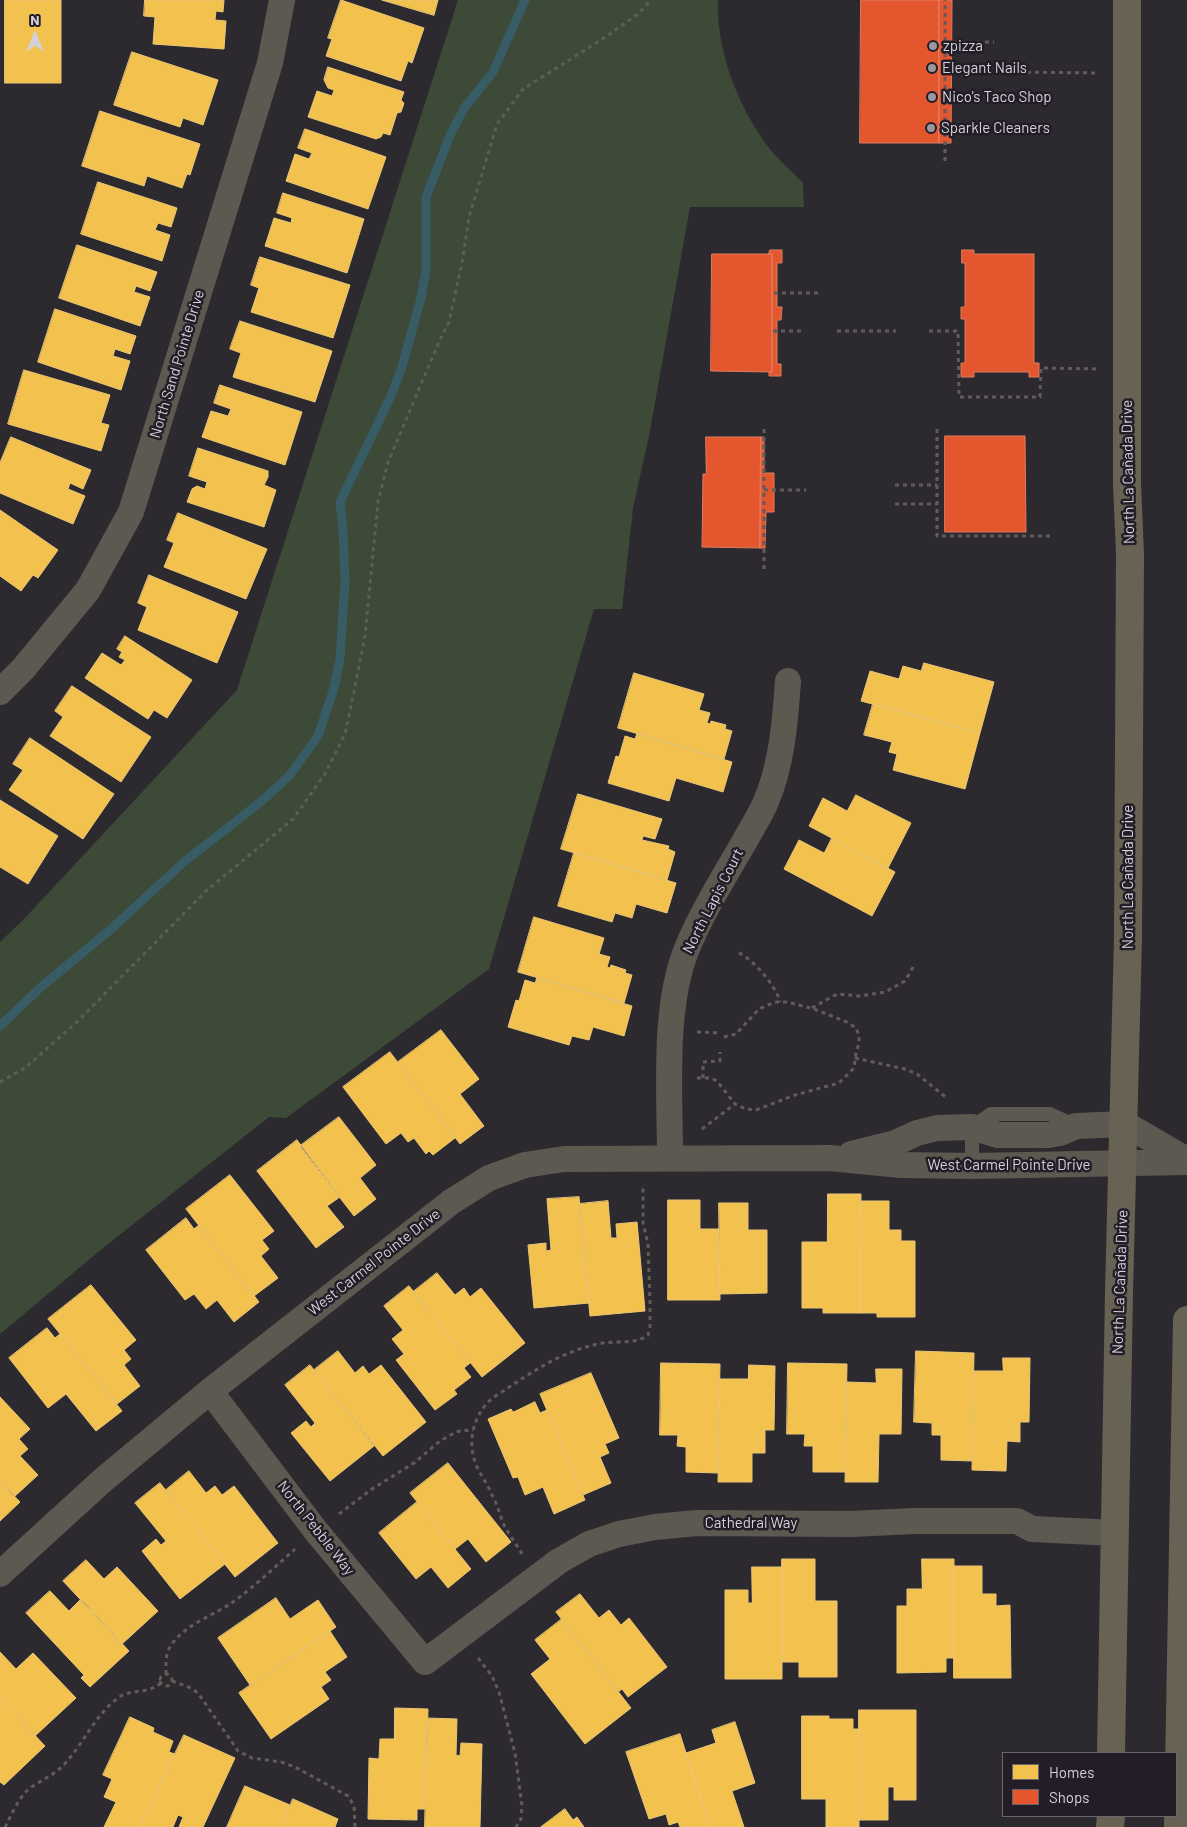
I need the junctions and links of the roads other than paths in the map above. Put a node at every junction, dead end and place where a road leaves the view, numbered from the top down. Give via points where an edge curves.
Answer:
1 (282, 0) edge
2 (1127, 0) edge
3 (788, 681) dead end
4 (0, 692) edge
5 (1125, 1124) junction
6 (972, 1127) junction
7 (670, 1158) junction
8 (830, 1158) junction
9 (1187, 1161) edge
10 (1124, 1164) junction
11 (972, 1166) junction
12 (1187, 1320) edge
13 (210, 1391) junction
14 (1115, 1533) junction
15 (0, 1574) edge
16 (425, 1662) joint
17 (1183, 1668) edge
18 (1112, 1752) edge
19 (1178, 1827) edge

1 - 4 street, North Sand Pointe Drive via 270,63 131,512 88,590
2 - 5 main road, North La Cañada Drive via 1127,484 1130,574
3 - 7 street, North Lapis Court via 784,735 765,804 686,952 674,996 670,1047
5 - 6 street, West Carmel Pointe Drive via 1076,1126 1048,1135 998,1135
5 - 9 street, West Carmel Pointe Drive
5 - 10 main road, North La Cañada Drive
6 - 8 street, West Carmel Pointe Drive via 929,1129 888,1145
6 - 11 lane
7 - 8 street, West Carmel Pointe Drive
7 - 13 street, West Carmel Pointe Drive via 564,1160 525,1165 490,1178 451,1202
8 - 11 street, West Carmel Pointe Drive via 901,1165
9 - 10 street, West Carmel Pointe Drive
10 - 11 street, West Carmel Pointe Drive
10 - 14 main road, North La Cañada Drive
12 - 17 main road
13 - 15 street, West Carmel Pointe Drive via 102,1480
13 - 16 street, North Pebble Way via 316,1531
14 - 16 street, Cathedral Way via 1032,1529 1018,1521 697,1523 655,1527 589,1544 559,1561
14 - 18 main road, North La Cañada Drive
17 - 19 main road

